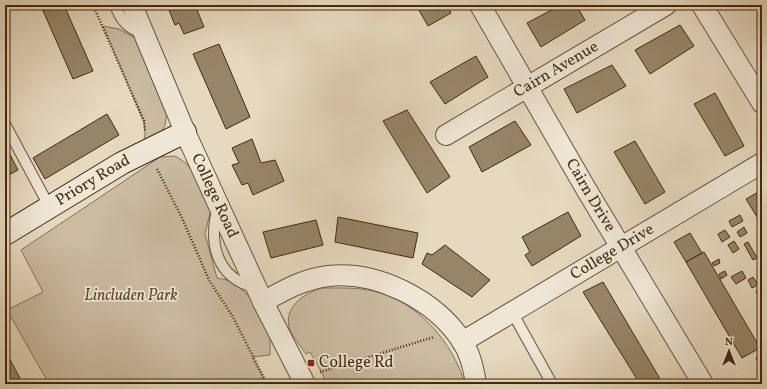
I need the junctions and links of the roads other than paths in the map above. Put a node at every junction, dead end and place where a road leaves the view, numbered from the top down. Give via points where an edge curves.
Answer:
1 (114, 5) edge
2 (132, 5) edge
3 (480, 5) edge
4 (666, 5) edge
5 (702, 5) edge
6 (144, 35) junction
7 (528, 87) junction
8 (762, 103) edge
9 (5, 124) edge
10 (185, 132) junction
11 (446, 135) dead end
12 (762, 163) edge
13 (49, 206) junction
14 (5, 234) edge
15 (622, 248) junction
16 (260, 295) junction
17 (512, 312) junction
18 (458, 336) junction
19 (304, 381) edge
20 (476, 384) edge
21 (552, 384) edge
22 (704, 384) edge

1 - 6 lane via 120,20 130,29
2 - 6 street, College Road
3 - 7 street, Cairn Drive
4 - 7 street, Cairn Avenue
5 - 8 street
6 - 10 street, College Road
7 - 11 street, Cairn Avenue
7 - 15 street, Cairn Drive
9 - 13 lane
10 - 13 street, Priory Road via 140,154
10 - 16 street, College Road
12 - 15 street, College Drive
13 - 14 street, Priory Road
15 - 17 street, College Drive
15 - 22 street, Cairn Drive
16 - 18 street via 328,276 362,277 392,285 424,302
16 - 19 street, College Road
17 - 18 street, College Drive
17 - 21 lane
18 - 20 street via 469,358

